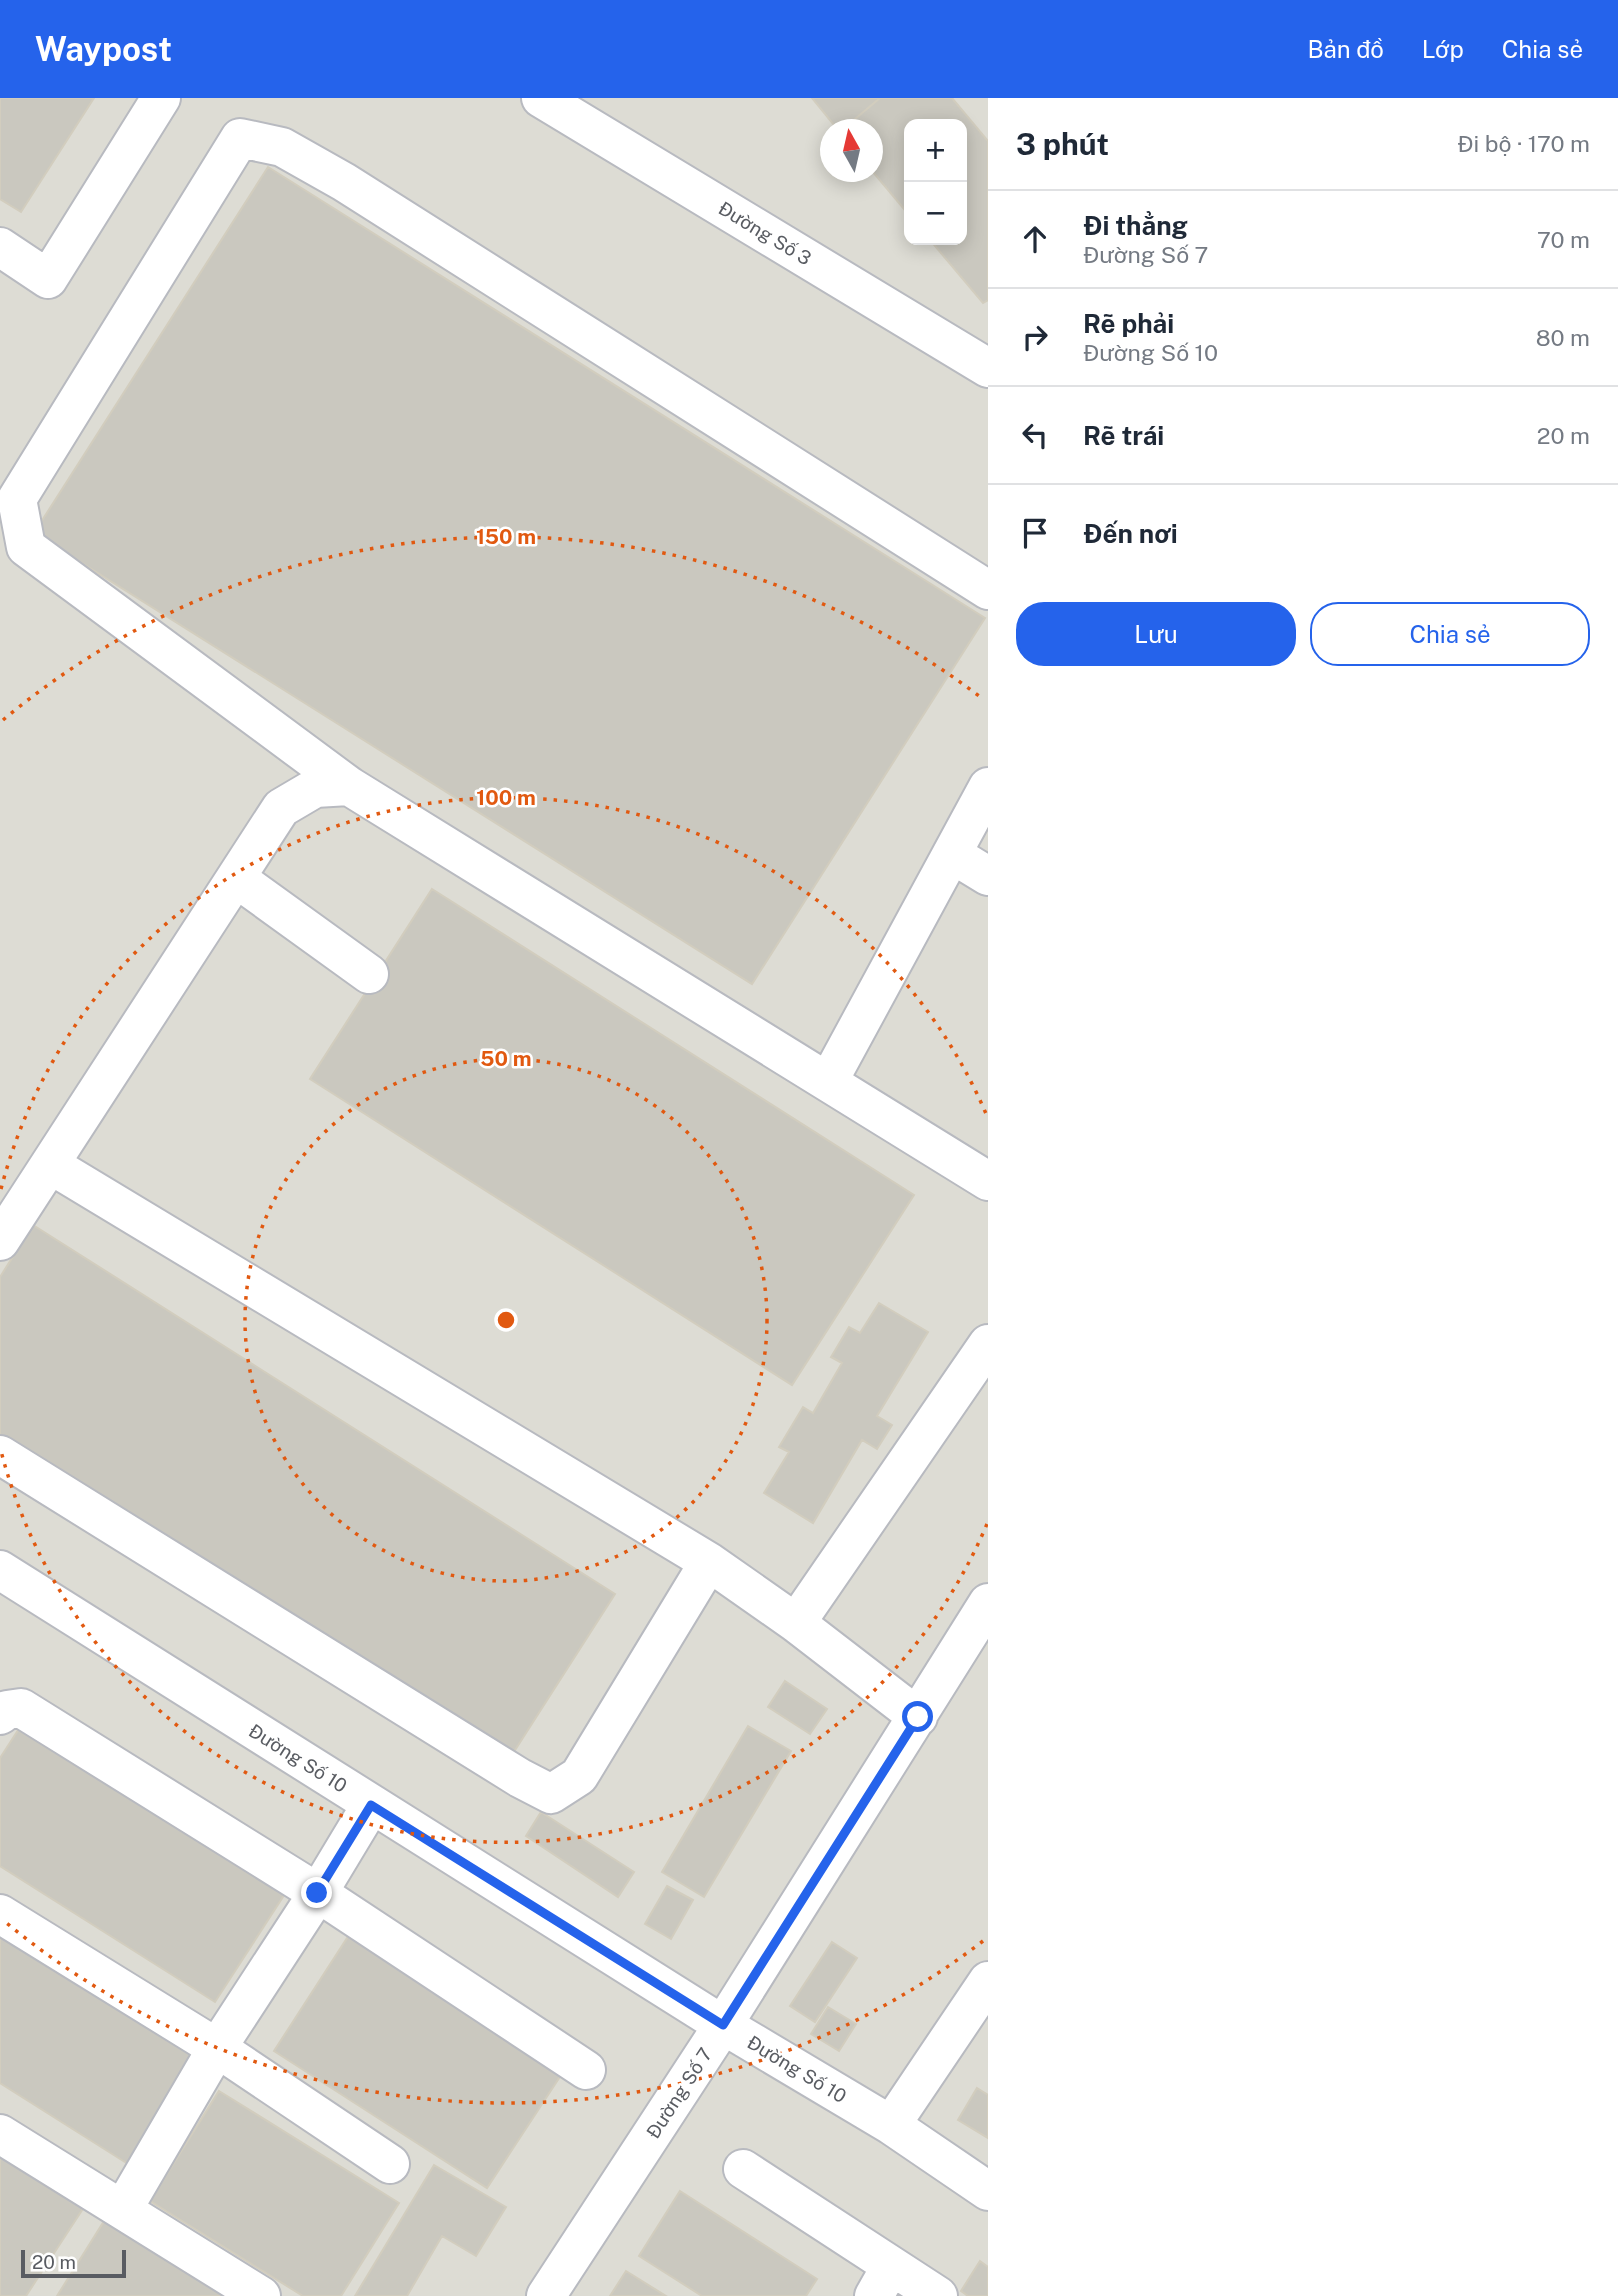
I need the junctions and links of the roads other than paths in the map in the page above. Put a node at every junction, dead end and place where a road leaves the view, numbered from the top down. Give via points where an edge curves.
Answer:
1 (161, 98) edge
2 (541, 98) edge
3 (0, 247) edge
4 (988, 368) edge
5 (988, 590) edge
6 (349, 786) junction
7 (988, 787) edge
8 (952, 853) junction
9 (988, 876) edge
10 (236, 878) junction
11 (369, 974) dead end
12 (828, 1082) junction
13 (51, 1165) junction
14 (988, 1181) edge
15 (0, 1241) edge
16 (988, 1344) edge
17 (0, 1455) edge
18 (709, 1562) junction
19 (0, 1570) edge
20 (988, 1603) edge
21 (796, 1623) junction
22 (0, 1715) edge
23 (918, 1717) junction
24 (371, 1805) junction
25 (317, 1893) junction
26 (0, 1914) edge
27 (985, 1991) edge
28 (723, 2025) junction
29 (217, 2048) junction
30 (586, 2070) dead end
31 (891, 2125) junction
32 (0, 2134) edge
33 (390, 2164) dead end
34 (743, 2169) dead end
35 (988, 2191) edge
36 (123, 2209) junction
37 (882, 2281) edge
38 (261, 2296) edge
39 (546, 2296) edge
40 (937, 2296) edge

1 - 3 street via 48,279
2 - 4 street, Đường Số 3
5 - 6 street via 344,182 282,147 240,138 17,499 26,547
6 - 10 street via 315,788 281,808
6 - 12 street
7 - 8 street
8 - 9 street
8 - 12 street
10 - 11 street
10 - 13 street
12 - 14 street
13 - 15 street
13 - 18 street
16 - 21 street
17 - 18 street via 551,1794 579,1776
18 - 21 street
19 - 24 street, Đường Số 10
20 - 23 street, Đường Số 7
21 - 23 street
22 - 25 street via 21,1708
23 - 28 street, Đường Số 7
24 - 25 street
24 - 28 street, Đường Số 10
25 - 29 street
25 - 30 street
26 - 29 street
27 - 31 street
28 - 31 street, Đường Số 10
28 - 39 street, Đường Số 7
29 - 33 street
29 - 36 street
31 - 35 street, Đường Số 10
32 - 36 street
34 - 37 street
36 - 38 street
37 - 40 street

